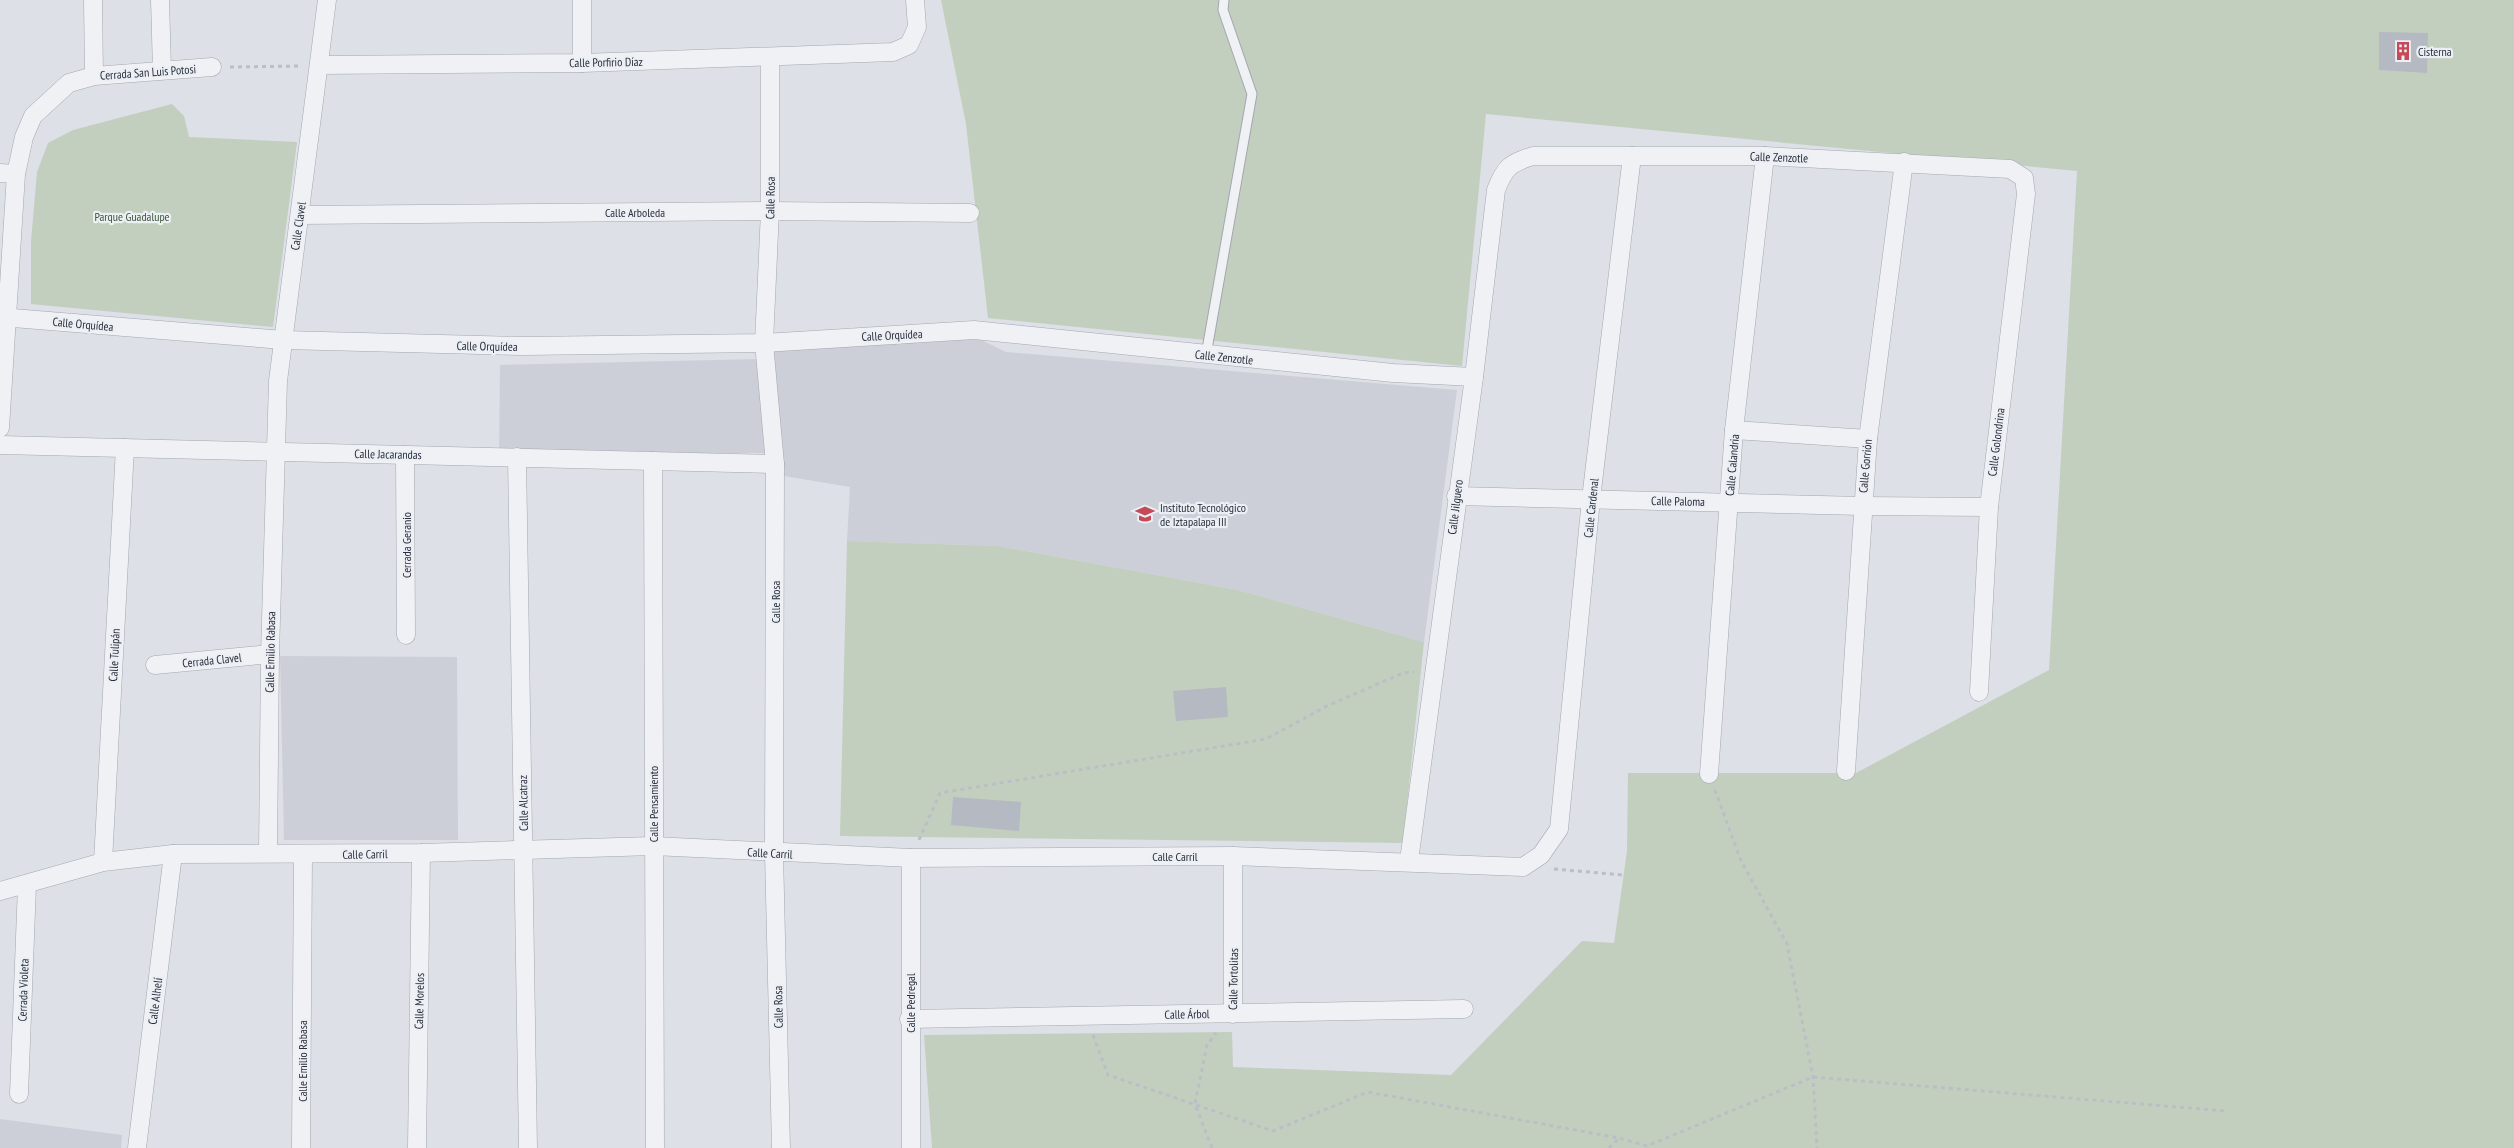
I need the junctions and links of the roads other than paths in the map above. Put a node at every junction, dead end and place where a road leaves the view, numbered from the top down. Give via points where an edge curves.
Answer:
1 (92, 0) edge
2 (160, 0) edge
3 (327, 0) edge
4 (582, 0) edge
5 (915, 0) edge
6 (1224, 0) edge
7 (770, 57) junction
8 (582, 63) junction
9 (319, 66) junction
10 (212, 67) road end
11 (162, 70) junction
12 (94, 76) junction
13 (1632, 156) junction
14 (1764, 156) junction
15 (1517, 161) joint
16 (1904, 162) junction
17 (8, 173) edge
18 (2026, 194) joint
19 (770, 211) junction
20 (970, 213) dead end
21 (300, 215) junction
22 (3, 317) edge
23 (974, 330) joint
24 (283, 340) junction
25 (764, 343) junction
26 (1206, 355) junction
27 (1474, 377) junction
28 (0, 428) edge
29 (1734, 430) junction
30 (1868, 439) junction
31 (0, 445) edge
32 (125, 448) junction
33 (276, 452) junction
34 (405, 455) junction
35 (518, 458) junction
36 (654, 461) junction
37 (775, 464) junction
38 (1456, 496) junction
39 (1591, 499) junction
40 (1728, 502) junction
41 (1862, 506) junction
42 (1989, 507) junction
43 (406, 635) dead end
44 (270, 654) junction
45 (155, 665) dead end
46 (1979, 692) dead end
47 (1846, 771) dead end
48 (1709, 774) road end
49 (653, 846) junction
50 (524, 850) junction
51 (268, 853) junction
52 (421, 853) junction
53 (774, 853) junction
54 (173, 854) junction
55 (304, 854) junction
56 (1233, 856) junction
57 (911, 858) junction
58 (1409, 861) junction
59 (103, 862) junction
60 (1523, 867) joint
61 (27, 885) junction
62 (0, 891) edge
63 (1464, 1009) dead end
64 (1233, 1014) junction
65 (909, 1020) junction
66 (19, 1094) dead end
67 (137, 1148) edge
68 (302, 1148) edge
69 (416, 1148) edge
70 (528, 1148) edge
71 (655, 1148) edge
72 (781, 1148) edge
73 (911, 1148) edge

1 - 12 street
2 - 11 street
3 - 9 street, Calle Clavel
4 - 8 street
5 - 7 street, Calle Porfirio Díaz via 917,28 909,45 894,52
6 - 26 lane via 1223,10 1252,94
7 - 8 street, Calle Porfirio Díaz
7 - 19 street, Calle Rosa
8 - 9 street, Calle Porfirio Díaz
9 - 21 street, Calle Clavel
10 - 11 street, Cerrada San Luis Potosi
11 - 12 street, Cerrada San Luis Potosi
12 - 17 street, Cerrada San Luis Potosi via 69,83 33,116
13 - 14 street, Calle Zenzotle
13 - 15 street, Calle Zenzotle via 1533,156
13 - 39 street, Calle Cardenal
14 - 16 street, Calle Zenzotle
14 - 29 street, Calle Calandria
15 - 27 street, Calle Jilguero via 1504,171 1496,190
16 - 18 street, Calle Zenzotle via 2010,169 2024,178
16 - 30 street, Calle Gorrión
17 - 22 street, Cerrada San Luis Potosi
18 - 42 street, Calle Golondrina
19 - 20 street, Calle Arboleda
19 - 21 street, Calle Arboleda
19 - 25 street, Calle Rosa
21 - 24 street, Calle Clavel
22 - 24 street, Calle Orquídea
22 - 28 street, Cerrada San Luis Potosi
23 - 25 street, Calle Orquídea
23 - 26 street, Calle Zenzotle
24 - 25 street, Calle Orquídea via 523,346
24 - 33 street, Calle Clavel
25 - 37 street, Calle Rosa
26 - 27 street, Calle Zenzotle via 1394,373
27 - 38 street, Calle Jilguero
29 - 30 street
29 - 40 street, Calle Calandria
30 - 41 street, Calle Gorrión
31 - 32 street, Calle Jacarandas
32 - 33 street, Calle Jacarandas
32 - 59 street, Calle Tulipán
33 - 34 street, Calle Jacarandas
33 - 44 street, Calle Emilio Rabasa
34 - 35 street, Calle Jacarandas
34 - 43 street, Cerrada Geranio
35 - 36 street, Calle Jacarandas
35 - 50 street, Calle Alcatraz
36 - 37 street, Calle Jacarandas
36 - 49 street, Calle Pensamiento
37 - 53 street, Calle Rosa
38 - 39 street, Calle Paloma
38 - 58 street, Calle Jilguero
39 - 40 street, Calle Paloma
39 - 60 street, Calle Cardenal via 1559,830 1541,855
40 - 41 street, Calle Paloma
40 - 48 street, Calle Calandria
41 - 42 street, Calle Paloma
41 - 47 street, Calle Gorrión
42 - 46 street, Calle Golondrina
44 - 45 street, Cerrada Clavel
44 - 51 street, Calle Emilio Rabasa
49 - 50 street, Calle Carril
49 - 53 street, Calle Carril
49 - 71 street, Calle Pensamiento
50 - 52 street, Calle Carril
50 - 70 street, Calle Alcatraz
51 - 54 street, Calle Carril
51 - 55 street, Calle Carril
52 - 55 street, Calle Carril
52 - 69 street, Calle Morelos
53 - 57 street, Calle Carril
53 - 72 street, Calle Rosa
54 - 59 street, Calle Carril
54 - 67 street, Calle Alhelí
55 - 68 street, Calle Emilio Rabasa
56 - 57 street, Calle Carril
56 - 58 street, Calle Carril
56 - 64 street, Calle Tortolitas
57 - 65 street, Calle Pedregal
58 - 60 street, Calle Carril
59 - 61 street, Calle Carril
61 - 62 street, Calle Carril
61 - 66 street, Cerrada Violeta
63 - 64 street, Calle Árbol
64 - 65 street, Calle Árbol
65 - 73 street, Calle Pedregal

